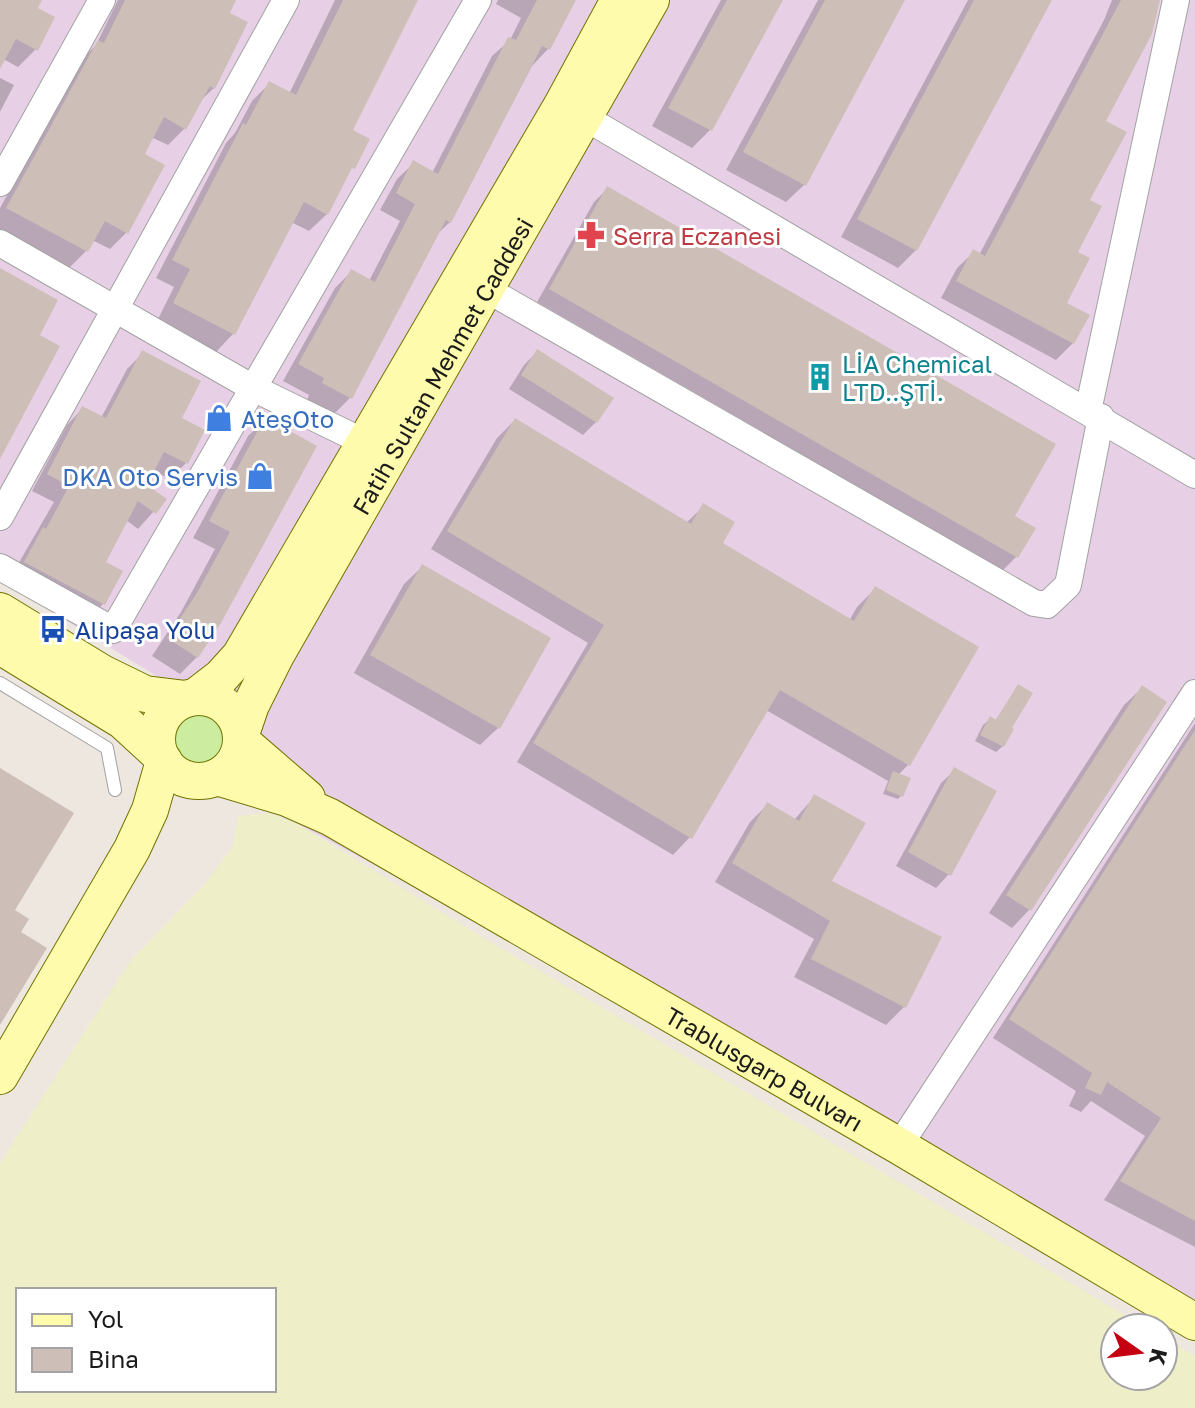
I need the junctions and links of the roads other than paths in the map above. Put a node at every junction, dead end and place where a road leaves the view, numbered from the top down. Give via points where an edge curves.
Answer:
1 (102, 0) edge
2 (286, 0) edge
3 (478, 0) edge
4 (619, 0) edge
5 (651, 0) edge
6 (1176, 0) edge
7 (573, 111) junction
8 (0, 183) edge
9 (0, 243) edge
10 (486, 289) junction
11 (115, 309) junction
12 (253, 388) junction
13 (1095, 414) junction
14 (377, 448) junction
15 (1195, 475) edge
16 (0, 517) edge
17 (0, 567) edge
18 (0, 611) edge
19 (0, 646) edge
20 (0, 683) edge
21 (1195, 693) edge
22 (190, 698) junction
23 (241, 737) junction
24 (162, 758) junction
25 (210, 779) junction
26 (115, 790) dead end
27 (330, 817) junction
28 (132, 849) junction
29 (0, 1076) edge
30 (899, 1146) junction
31 (1195, 1322) edge

1 - 8 street
2 - 11 street
3 - 12 street
4 - 7 main road, Fatih Sultan Mehmet Caddesi
5 - 7 main road, Fatih Sultan Mehmet Caddesi
6 - 13 street
7 - 10 main road, Fatih Sultan Mehmet Caddesi
7 - 13 street
7 - 14 main road, Fatih Sultan Mehmet Caddesi
9 - 11 street
10 - 13 street via 1034,603 1047,605 1068,585
10 - 14 main road, Fatih Sultan Mehmet Caddesi
11 - 12 street
11 - 16 street
12 - 14 street
12 - 17 street via 113,630
13 - 15 street
14 - 22 main road, Fatih Sultan Mehmet Caddesi via 240,656
14 - 23 main road, Fatih Sultan Mehmet Caddesi via 251,705
18 - 22 main road via 145,694
19 - 24 main road via 123,721
20 - 26 lane via 107,748
21 - 30 street
22 - 23 main road via 208,698 230,710
22 - 24 main road via 167,711 161,721
23 - 25 main road via 234,762
23 - 27 main road, Trablusgarp Bulvarı
24 - 25 main road via 181,777
24 - 28 main road via 150,810
25 - 27 main road, Trablusgarp Bulvarı via 287,798
25 - 28 main road
27 - 30 main road, Trablusgarp Bulvarı
28 - 29 main road
30 - 31 main road, Trablusgarp Bulvarı

